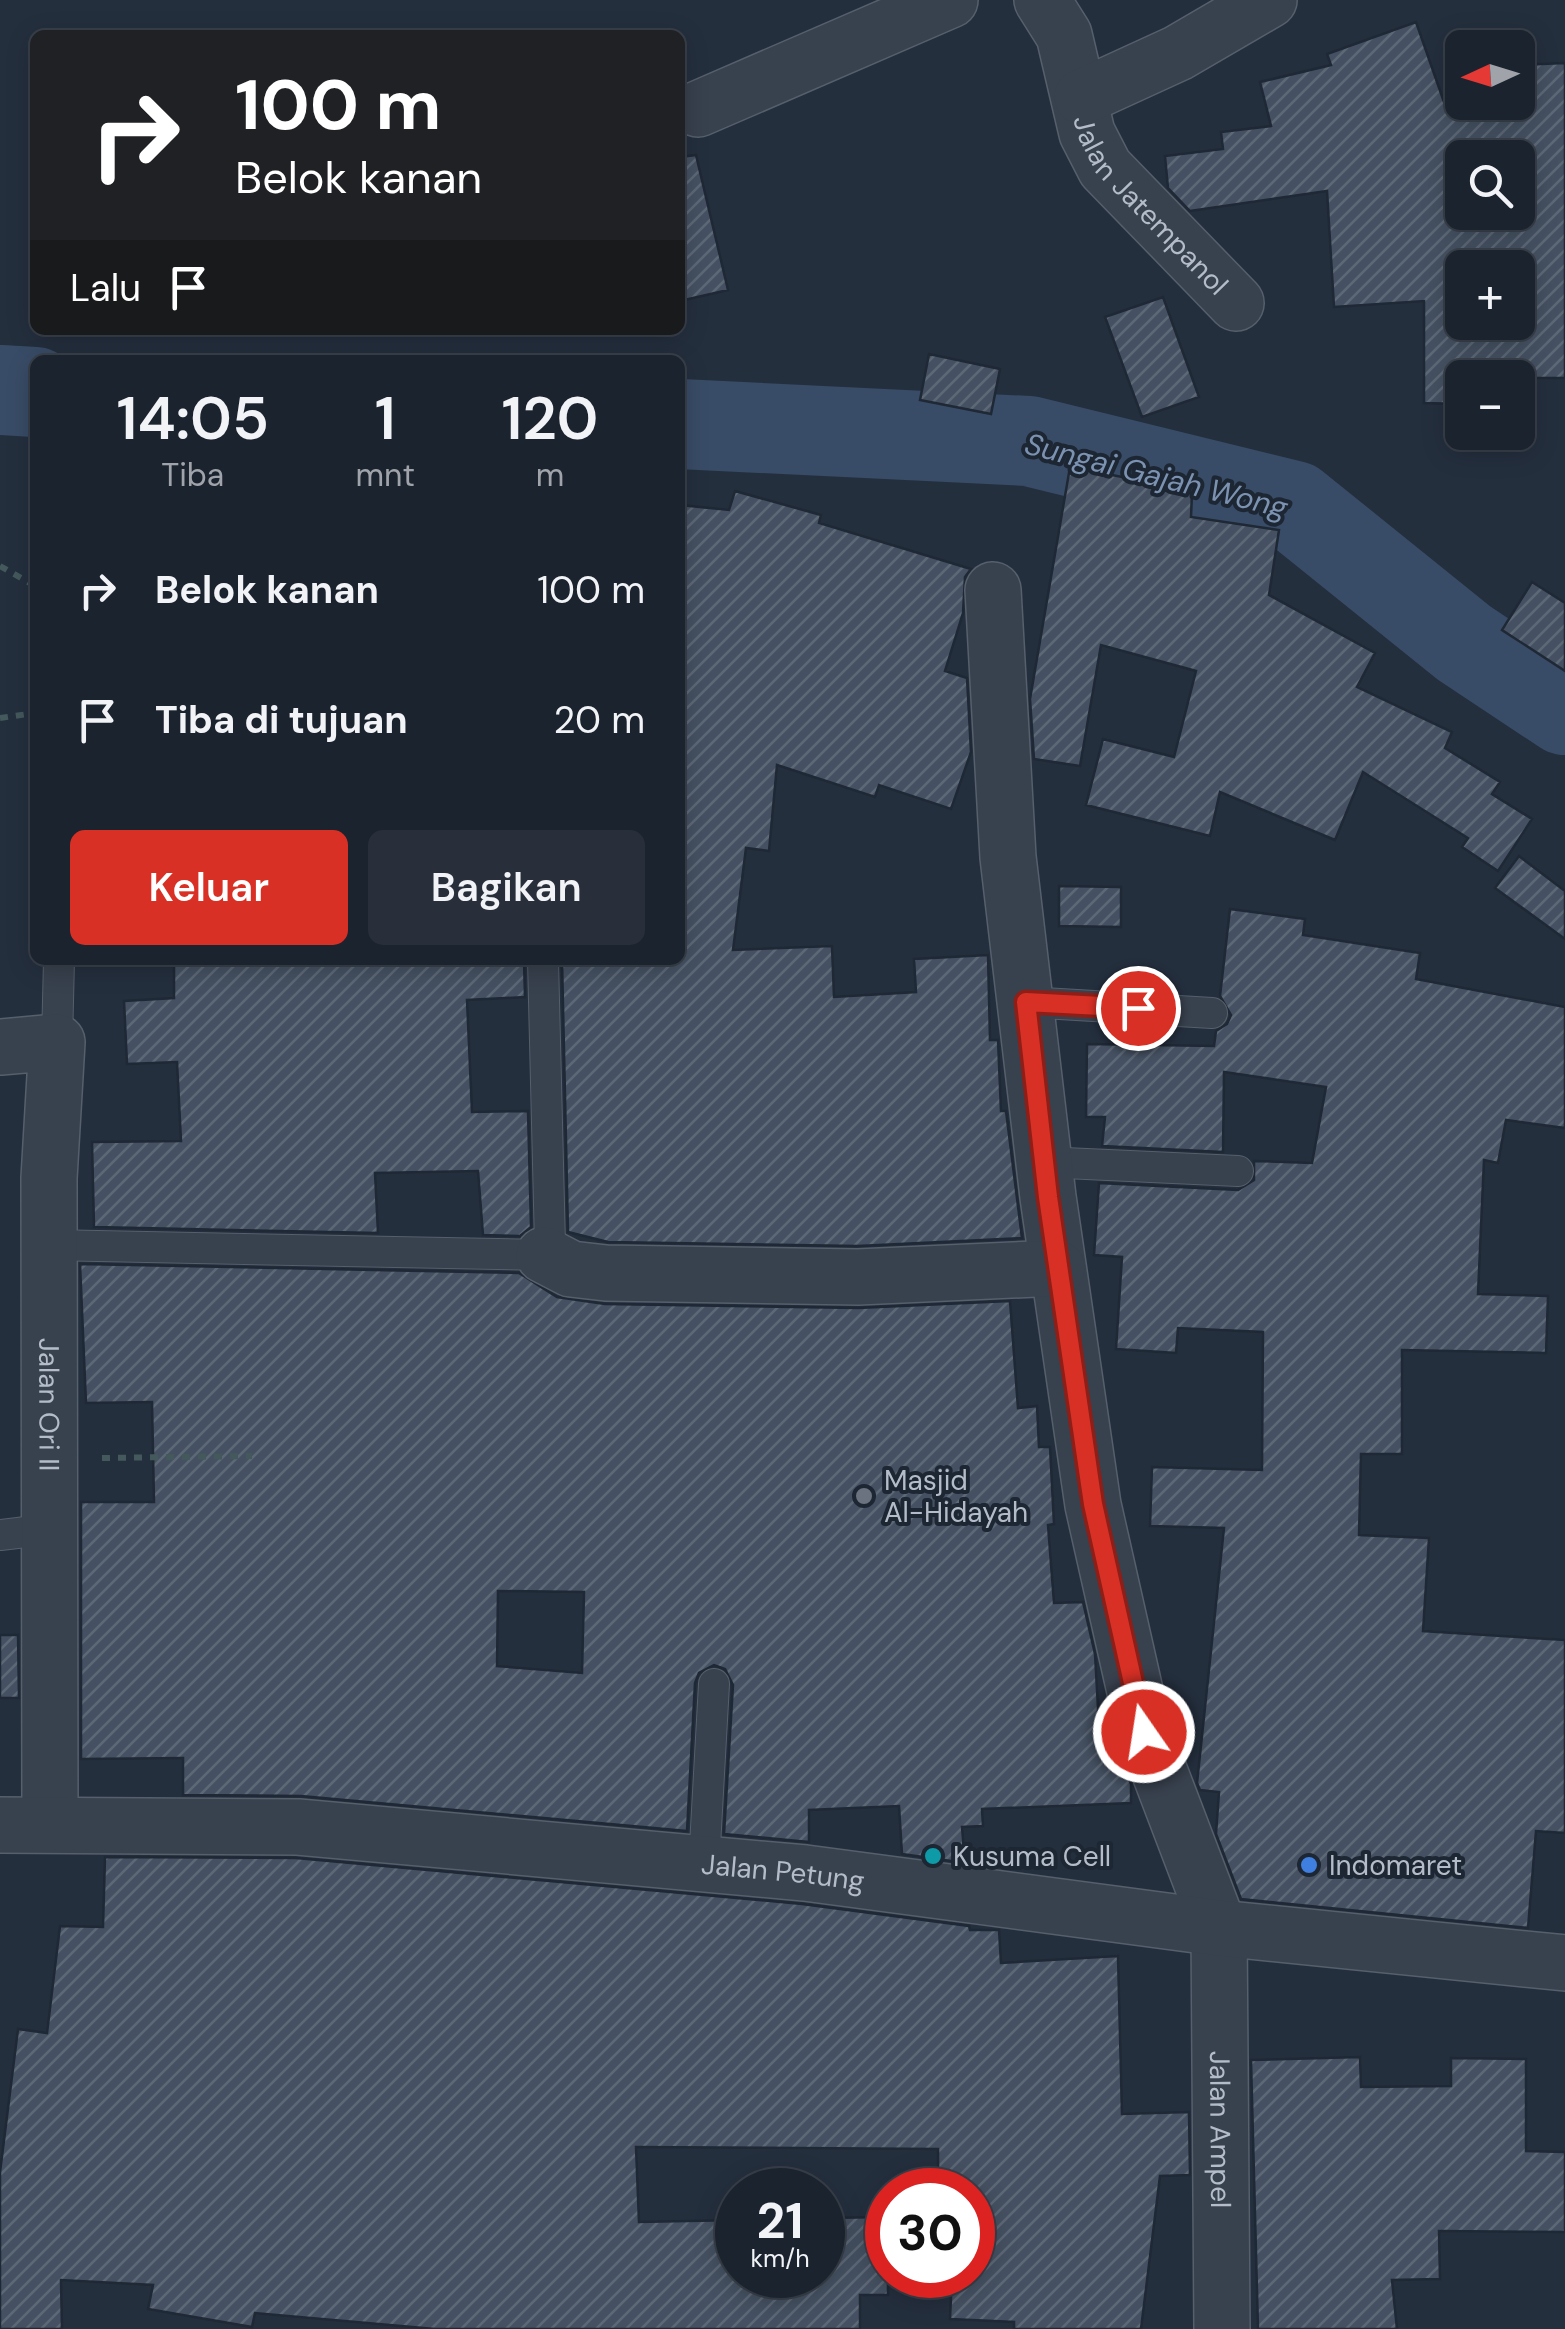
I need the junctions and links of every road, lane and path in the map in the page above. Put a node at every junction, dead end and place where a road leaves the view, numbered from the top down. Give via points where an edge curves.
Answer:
1 (950, 0) edge
2 (1042, 0) edge
3 (1269, 0) edge
4 (1082, 97) junction
5 (698, 110) dead end
6 (1236, 303) dead end
7 (0, 566) edge
8 (30, 583) edge
9 (993, 590) dead end
10 (30, 713) edge
11 (0, 718) edge
12 (59, 965) edge
13 (543, 965) edge
14 (1026, 1002) junction
15 (1212, 1013) dead end
16 (58, 1042) junction
17 (0, 1047) edge
18 (1044, 1162) junction
19 (1238, 1171) dead end
20 (50, 1246) junction
21 (544, 1255) junction
22 (1058, 1268) junction
23 (252, 1456) dead end
24 (51, 1459) junction
25 (26, 1532) edge
26 (714, 1684) dead end
27 (25, 1824) edge
28 (704, 1864) junction
29 (1219, 1928) junction
30 (1565, 1963) edge
31 (1222, 2329) edge

1 - 5 street
2 - 4 street, Jalan Jatempanol via 1064,34
3 - 4 street via 1178,53
4 - 6 street, Jalan Jatempanol via 1088,133 1105,168
7 - 8 path
9 - 14 street via 1008,857
10 - 11 path
12 - 16 lane
13 - 21 lane via 550,1245
14 - 15 lane
14 - 18 street
16 - 17 street
16 - 20 street, Jalan Ori II
18 - 19 lane
18 - 22 street
20 - 21 lane
20 - 24 street, Jalan Ori II
21 - 22 street via 571,1269 606,1273 858,1276
22 - 29 street via 1093,1504 1144,1732
23 - 24 path
24 - 25 street, Jalan Ori II
25 - 27 street, Jalan Ori II
26 - 28 lane
27 - 28 street, Jalan Petung via 298,1828
28 - 29 street, Jalan Petung
29 - 30 street, Jalan Petung
29 - 31 street, Jalan Ampel

